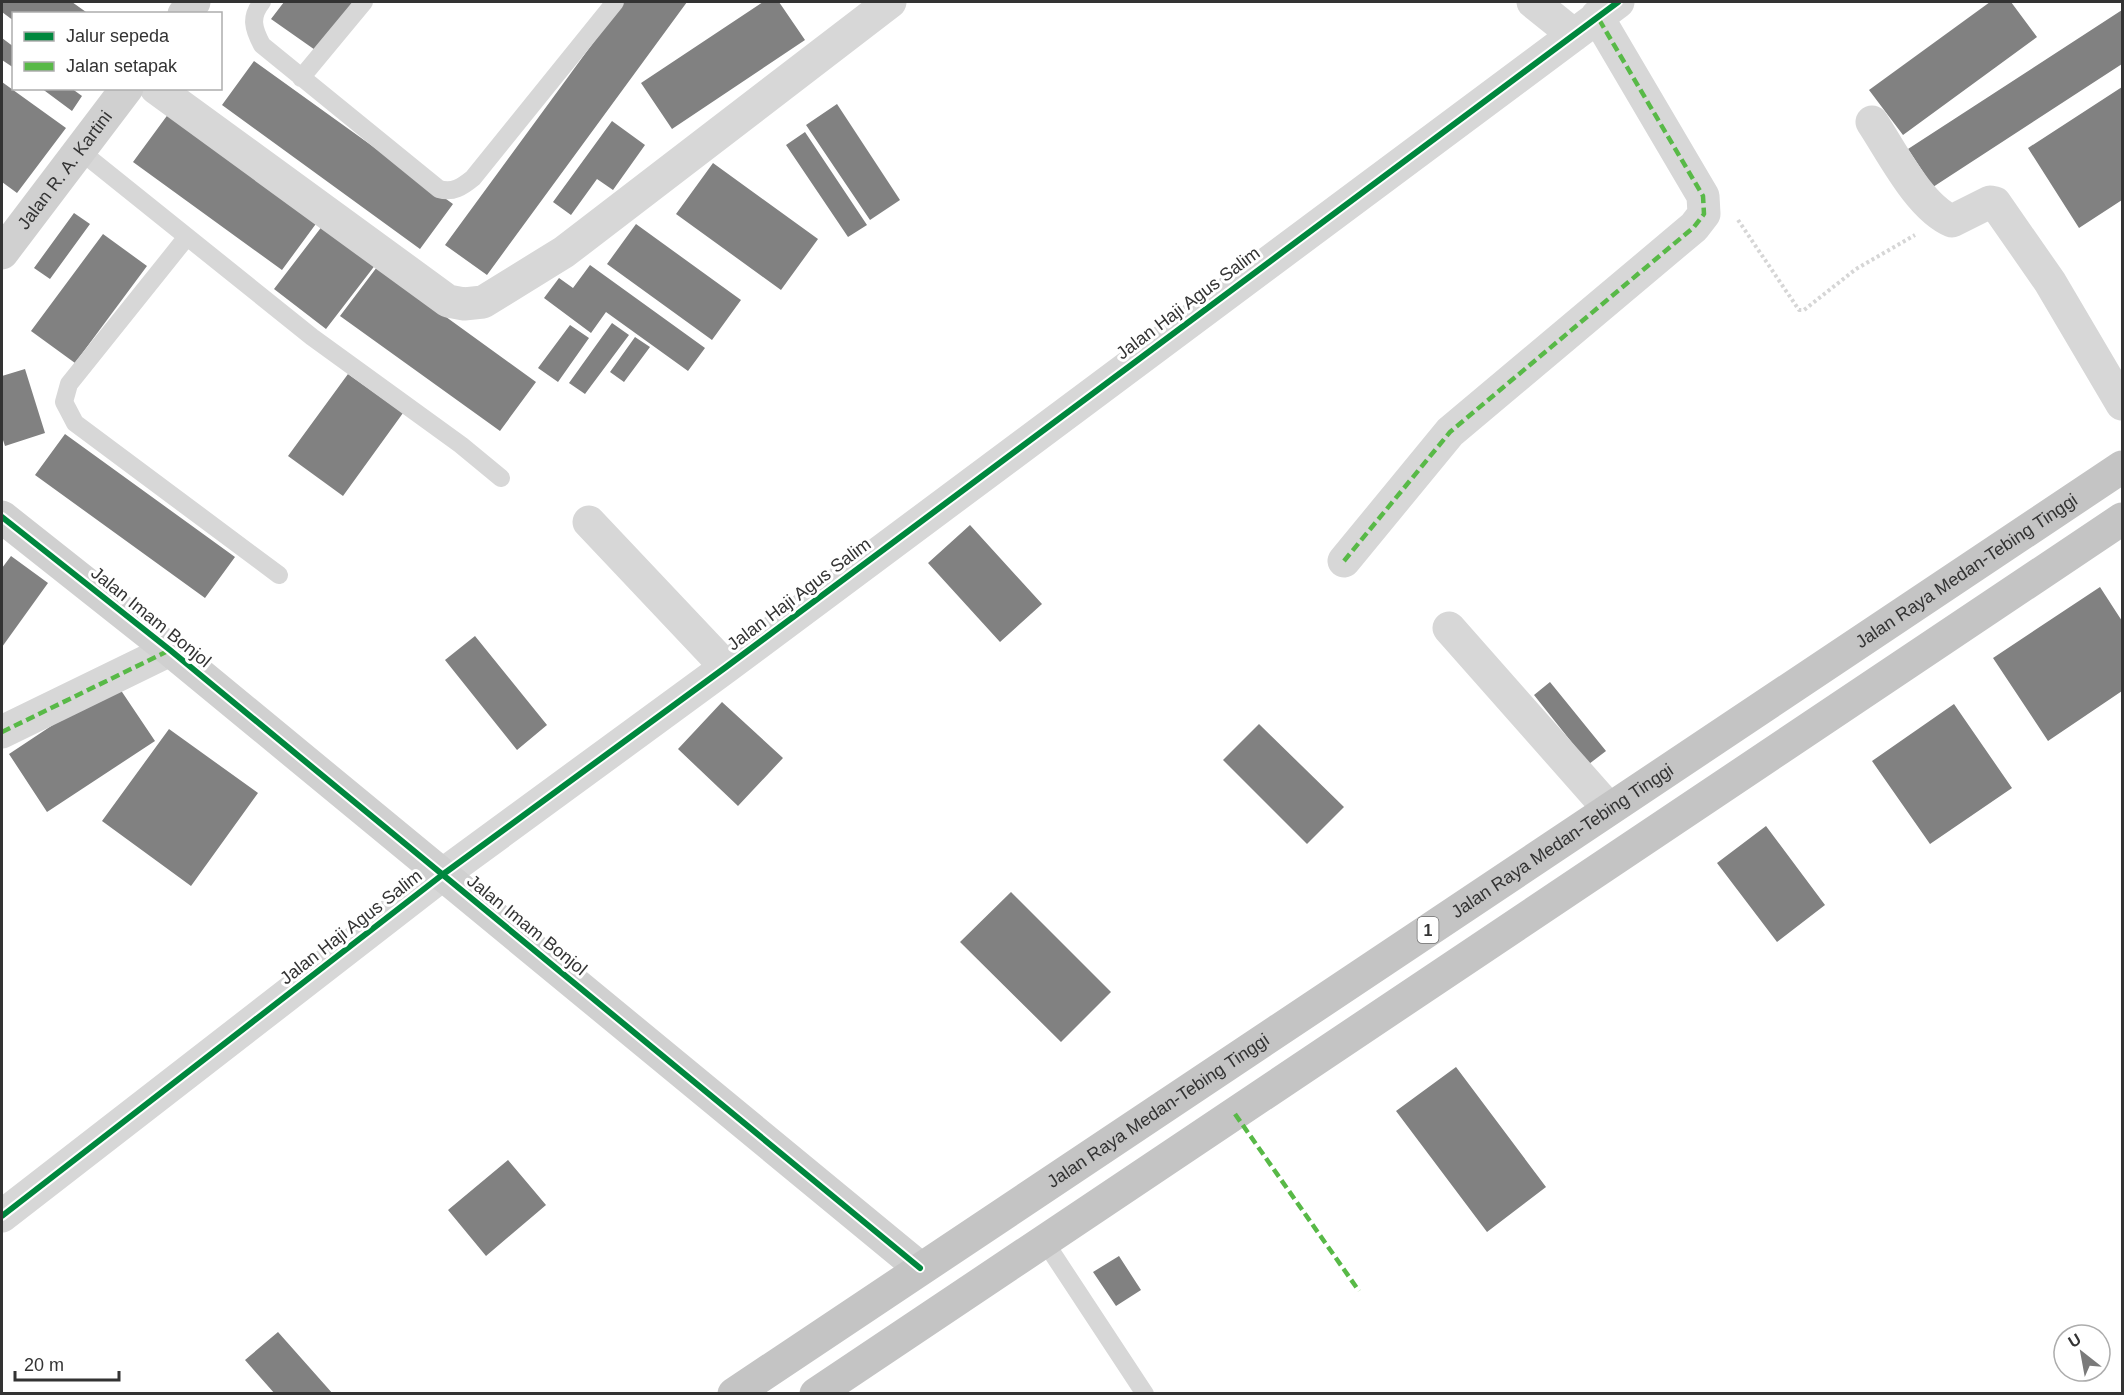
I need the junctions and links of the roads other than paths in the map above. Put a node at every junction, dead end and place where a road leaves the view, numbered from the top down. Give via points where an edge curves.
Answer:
1 (262, 2) edge
2 (364, 2) edge
3 (615, 2) edge
4 (890, 2) edge
5 (1533, 2) edge
6 (1596, 17) edge
7 (302, 78) junction
8 (125, 90) edge
9 (159, 90) edge
10 (1872, 122) dead end
11 (79, 150) junction
12 (186, 237) junction
13 (2, 253) edge
14 (2122, 404) edge
15 (2122, 467) edge
16 (501, 478) dead end
17 (2, 517) edge
18 (2122, 519) edge
19 (589, 522) dead end
20 (1344, 561) dead end
21 (279, 575) dead end
22 (1449, 628) dead end
23 (170, 650) junction
24 (726, 667) junction
25 (2, 732) edge
26 (1609, 809) junction
27 (442, 875) junction
28 (1126, 1131) junction
29 (1153, 1169) junction
30 (2, 1216) edge
31 (1045, 1242) junction
32 (921, 1268) junction
33 (734, 1394) edge
34 (816, 1394) edge
35 (1145, 1394) edge

1 - 7 lane via 253,20 262,45
2 - 7 lane
3 - 7 lane via 473,178 452,191 439,189
4 - 9 street via 564,252 483,302 448,301
5 - 6 street
6 - 20 street via 1703,196 1704,214 1695,227 1450,432
6 - 24 street, Jalan Haji Agus Salim
8 - 11 street, Jalan R. A. Kartini
10 - 14 street via 1925,201 1940,216 1952,221 1995,203 2049,282
11 - 12 lane
11 - 13 street, Jalan R. A. Kartini
12 - 16 lane
12 - 21 lane via 69,384 64,402 75,423
15 - 26 highway, Jalan Raya Medan-Tebing Tinggi / 1
17 - 23 street, Jalan Imam Bonjol
18 - 29 highway
19 - 24 street
22 - 26 street
23 - 25 street
23 - 27 street, Jalan Imam Bonjol
24 - 27 street, Jalan Haji Agus Salim
26 - 28 highway, Jalan Raya Medan-Tebing Tinggi / 1
27 - 30 street, Jalan Haji Agus Salim
27 - 32 street, Jalan Imam Bonjol
28 - 29 highway
28 - 32 highway, Jalan Raya Medan-Tebing Tinggi / 1
29 - 31 highway
31 - 34 highway
31 - 35 lane
32 - 33 highway, Jalan Raya Medan-Tebing Tinggi / 1

